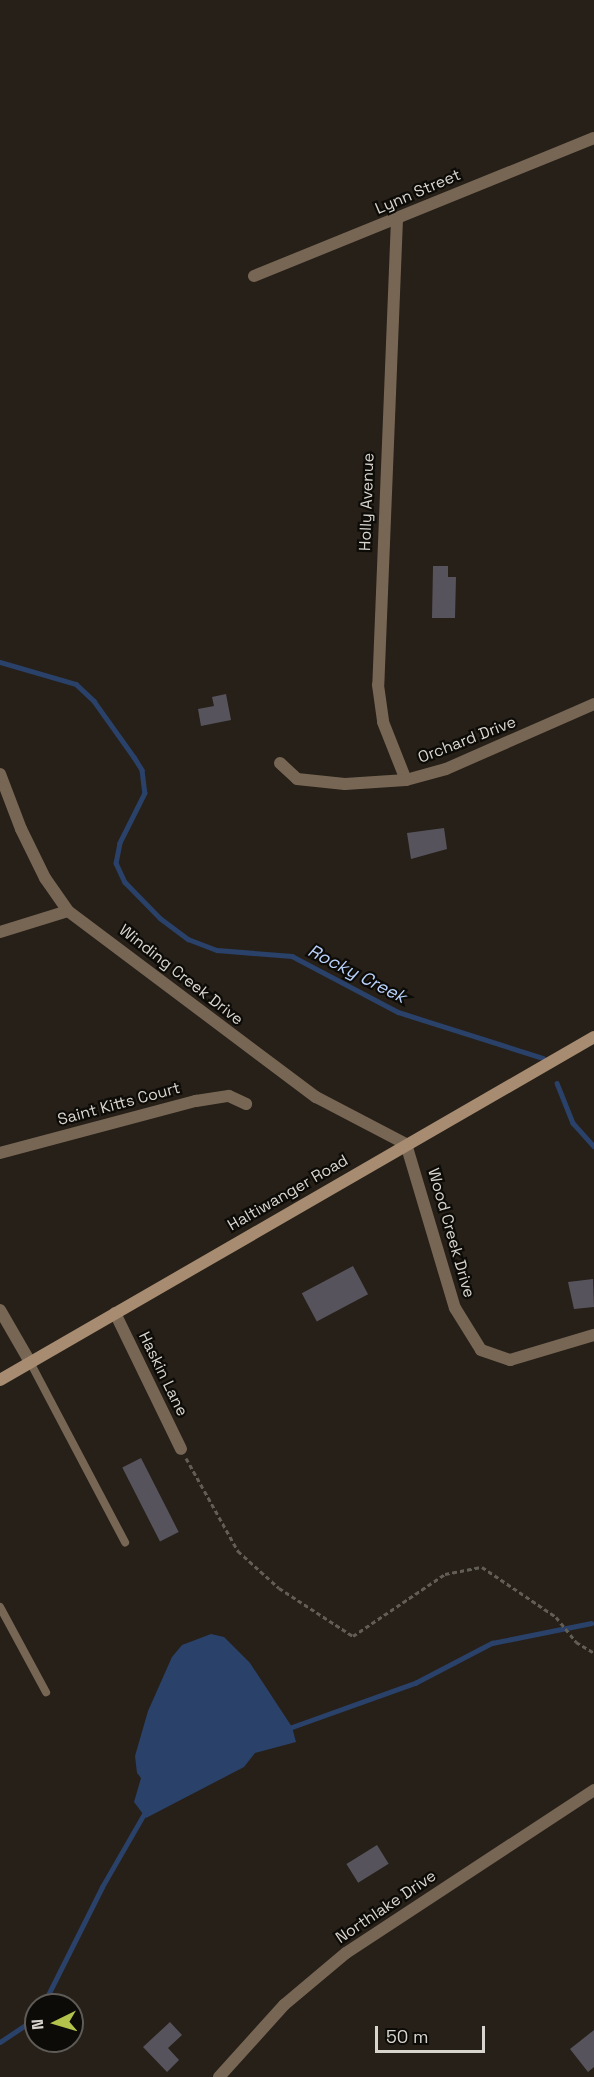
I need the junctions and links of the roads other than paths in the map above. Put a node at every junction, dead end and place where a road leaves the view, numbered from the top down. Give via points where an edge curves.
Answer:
1 (594, 138) edge
2 (397, 219) junction
3 (254, 276) dead end
4 (594, 704) edge
5 (280, 763) dead end
6 (0, 774) edge
7 (406, 780) junction
8 (69, 911) junction
9 (0, 932) edge
10 (594, 1037) edge
11 (246, 1104) dead end
12 (406, 1144) junction
13 (0, 1153) edge
14 (0, 1310) edge
15 (116, 1313) junction
16 (594, 1335) edge
17 (30, 1362) junction
18 (0, 1380) edge
19 (181, 1449) road end
20 (125, 1542) dead end
21 (0, 1607) edge
22 (46, 1692) dead end
23 (594, 1790) edge
24 (219, 2077) edge

1 - 2 street, Lynn Street
2 - 3 street, Lynn Street
2 - 7 street, Holly Avenue via 378,685 383,722
4 - 7 street, Orchard Drive via 446,769
5 - 7 street, Orchard Drive via 297,779 345,784
6 - 8 street, Winding Creek Drive via 45,878
8 - 9 street
8 - 12 street, Winding Creek Drive via 316,1097
10 - 12 street, Haltiwanger Road
11 - 13 street, Saint Kitts Court via 229,1096 196,1101
12 - 15 street, Haltiwanger Road
12 - 16 street, Wood Creek Drive via 455,1308 481,1350 510,1360
14 - 17 street
15 - 17 street, Haltiwanger Road
15 - 19 street, Haskin Lane
17 - 18 street, Haltiwanger Road
17 - 20 lane
21 - 22 lane
23 - 24 street, Northlake Drive via 346,1953 284,2005

